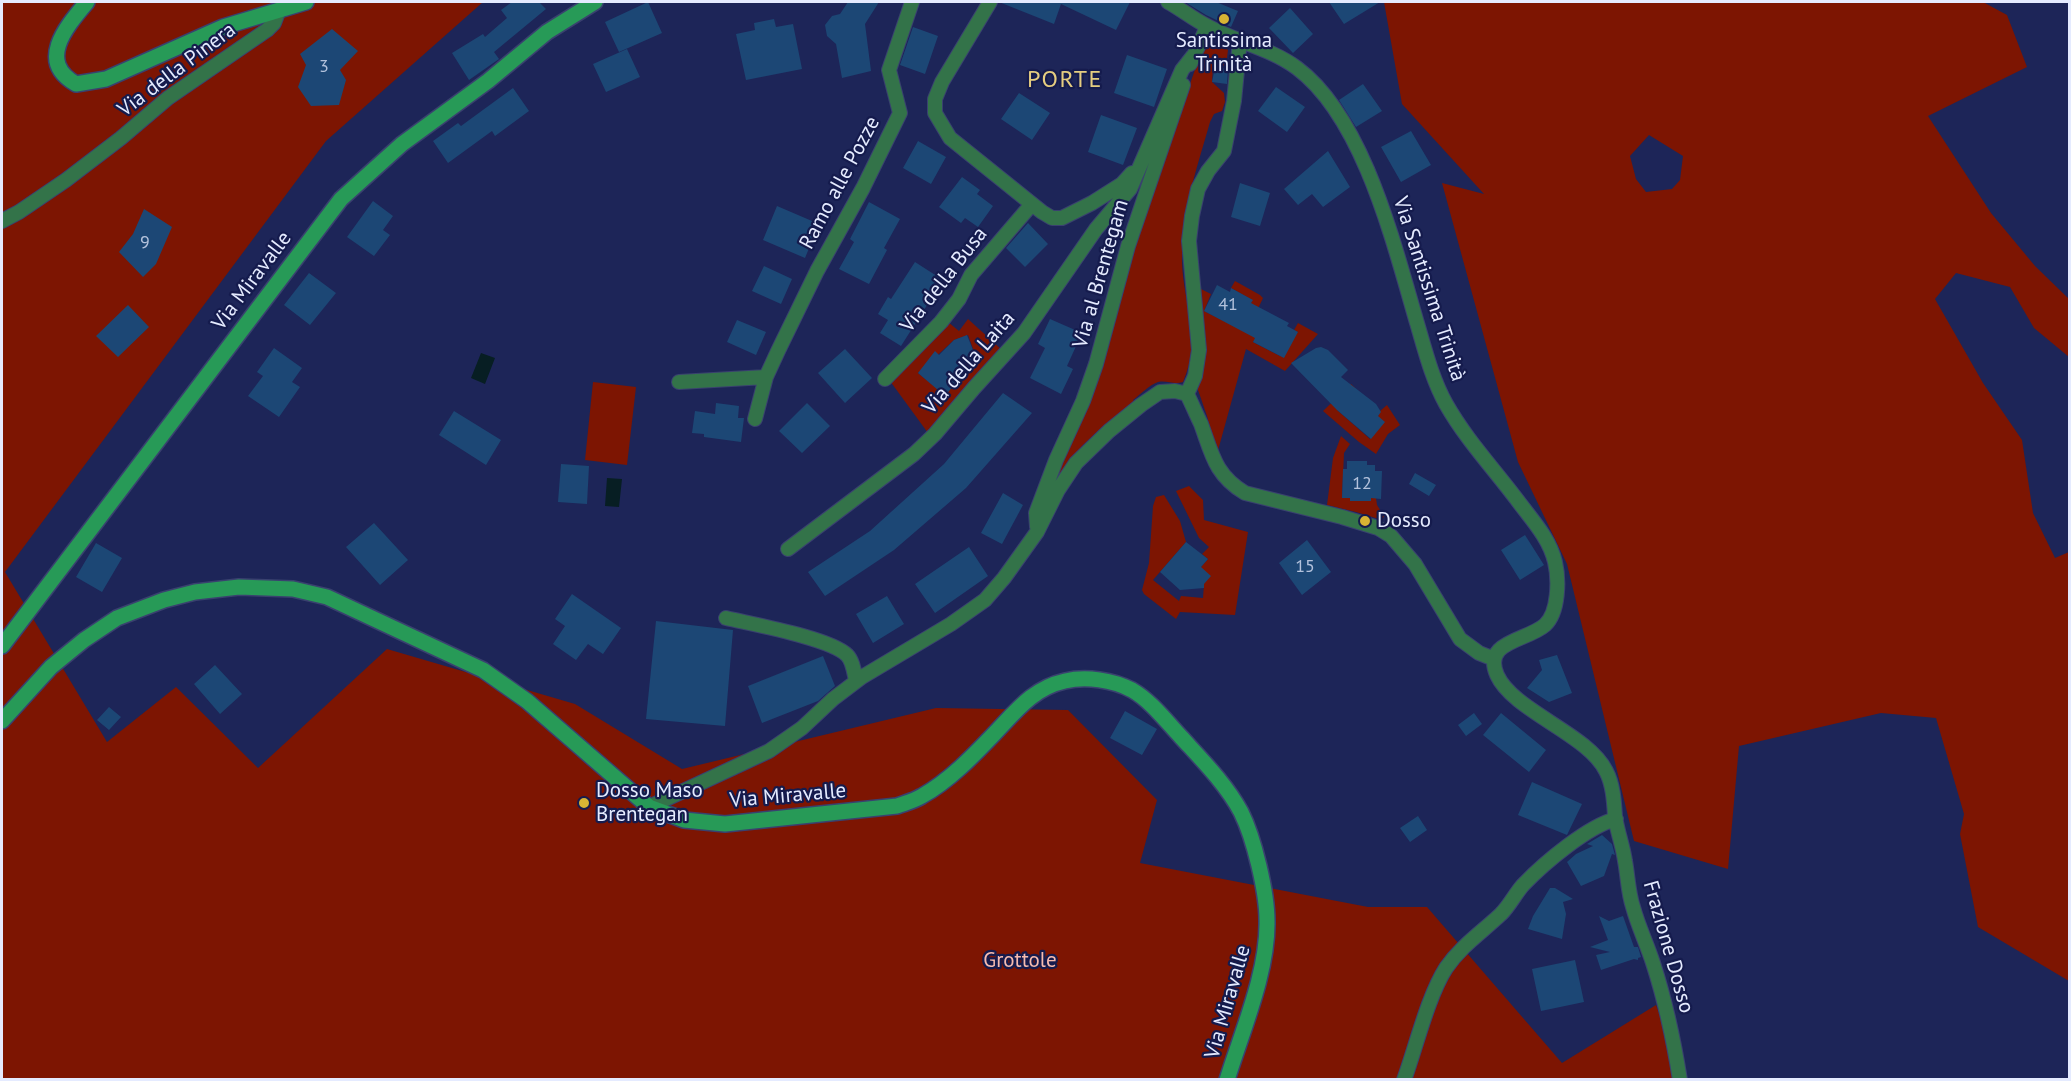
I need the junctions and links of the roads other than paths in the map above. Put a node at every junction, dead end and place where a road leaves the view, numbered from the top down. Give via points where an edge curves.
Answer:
1 (87, 2) edge
2 (306, 2) edge
3 (595, 2) edge
4 (912, 2) edge
5 (990, 2) edge
6 (1167, 2) edge
7 (279, 10) junction
8 (1207, 27) junction
9 (1240, 40) junction
10 (1193, 56) junction
11 (1140, 164) junction
12 (1032, 204) junction
13 (2, 221) edge
14 (766, 377) junction
15 (885, 379) dead end
16 (679, 382) dead end
17 (1187, 394) junction
18 (755, 419) dead end
19 (1037, 532) junction
20 (788, 549) dead end
21 (726, 618) dead end
22 (2, 646) edge
23 (1494, 659) junction
24 (856, 681) junction
25 (2, 721) edge
26 (649, 807) junction
27 (1617, 823) junction
28 (1227, 1080) edge
29 (1404, 1080) edge
30 (1680, 1080) edge

1 - 7 street via 65,27 56,51 60,71 76,84 106,79 223,27
2 - 7 street
3 - 22 street, Via Miravalle via 547,32 402,144 341,199
4 - 14 street, Ramo alle Pozze via 889,70 900,113
5 - 12 street via 942,82 935,99 935,113 950,138
6 - 8 street, Via Santissima Trinità
7 - 13 street, Via della Pinera via 267,30 168,98 66,180
8 - 9 street, Via Santissima Trinità
8 - 10 street, Via al Brentegam
9 - 17 street via 1224,151 1198,189 1192,216 1189,241 1199,350
9 - 23 street, Via Santissima Trinità via 1296,68 1313,82 1341,121 1382,210 1444,402 1548,543 1555,563 1552,613 1546,624 1502,646
10 - 11 street, Via della Laita via 1182,70
10 - 19 street, Via al Brentegam via 1128,246 1096,364 1036,513
11 - 12 street via 1122,184 1062,218 1052,218
11 - 20 street, Via della Laita via 1130,189 1096,229 1024,333 935,434
12 - 15 street, Via della Busa via 971,275 941,322
14 - 16 street
14 - 18 street, Ramo alle Pozze
17 - 19 street via 1160,392 1109,431 1076,463
17 - 23 street via 1211,457 1234,487 1369,525 1387,534 1415,564 1460,639
19 - 24 street via 986,600
21 - 24 street via 831,645 847,655
23 - 27 street via 1505,687 1597,758 1606,770
24 - 26 street via 769,751
25 - 26 street, Via Miravalle via 51,667 117,618 195,592 239,587 293,589 327,597 483,670 527,701
26 - 28 street, Via Miravalle via 684,820 725,824 897,806 944,782 1023,702 1048,686 1089,679 1111,682 1132,691 1153,706 1224,786 1241,812 1260,870 1267,921 1266,952
27 - 29 street via 1602,822 1552,858 1523,885 1504,911 1466,943 1446,969 1433,996
27 - 30 street, Frazione Dosso via 1632,907 1659,983

